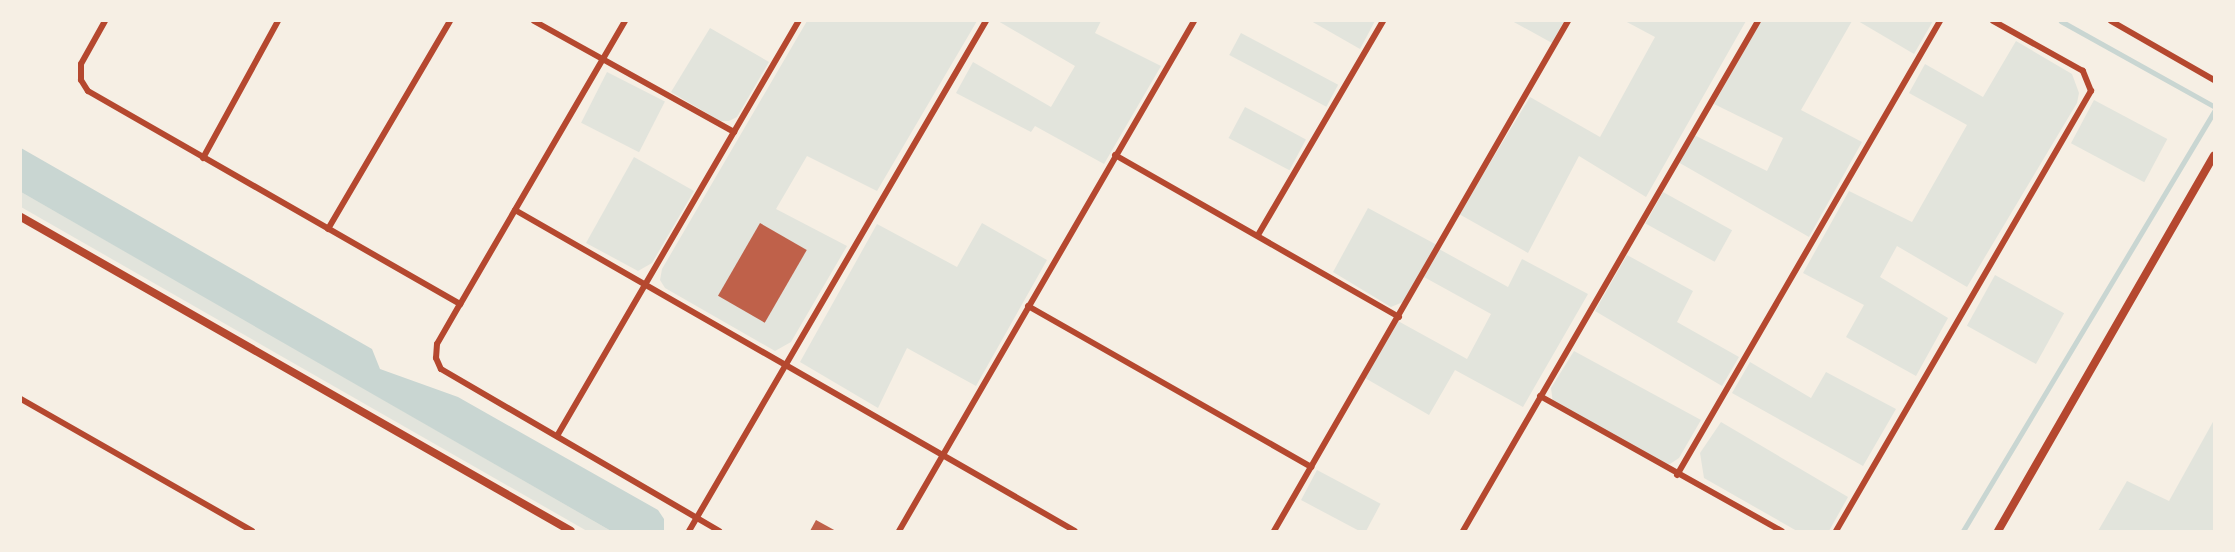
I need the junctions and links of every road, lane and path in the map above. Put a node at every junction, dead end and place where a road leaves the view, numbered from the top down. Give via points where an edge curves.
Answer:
1 (105, 21) edge
2 (278, 21) edge
3 (450, 21) edge
4 (534, 21) edge
5 (625, 21) edge
6 (799, 21) edge
7 (986, 21) edge
8 (1194, 21) edge
9 (1383, 21) edge
10 (1568, 21) edge
11 (1758, 21) edge
12 (1940, 21) edge
13 (1993, 21) edge
14 (2111, 21) edge
15 (602, 60) junction
16 (2214, 80) edge
17 (734, 132) junction
18 (1115, 155) junction
19 (2214, 156) edge
20 (203, 158) junction
21 (515, 210) junction
22 (21, 217) edge
23 (328, 229) junction
24 (1258, 236) junction
25 (644, 286) junction
26 (460, 304) junction
27 (1028, 306) junction
28 (1399, 317) junction
29 (784, 366) junction
30 (1540, 396) junction
31 (21, 399) edge
32 (557, 436) junction
33 (943, 455) junction
34 (1311, 467) junction
35 (1677, 475) junction
36 (696, 518) junction
37 (252, 531) edge
38 (571, 531) edge
39 (689, 531) edge
40 (719, 531) edge
41 (899, 531) edge
42 (1075, 531) edge
43 (1274, 531) edge
44 (1463, 531) edge
45 (1782, 531) edge
46 (1836, 531) edge
47 (1998, 531) edge

1 - 20 street via 81,64 81,80 88,91
2 - 20 street
3 - 23 street
4 - 15 street
5 - 15 street
6 - 17 street
7 - 29 street
8 - 18 street
9 - 24 street
10 - 28 street
11 - 30 street
12 - 35 street
13 - 46 street via 2083,71 2091,91
14 - 16 street
15 - 17 street
15 - 21 street
17 - 25 street
18 - 24 street
18 - 27 street
19 - 47 street
20 - 23 street
21 - 25 street
21 - 26 street
22 - 38 street
23 - 26 street
24 - 28 street
25 - 29 street
25 - 32 street
26 - 32 street via 438,344 436,358 441,369
27 - 33 street
27 - 34 street
28 - 34 street
29 - 33 street
29 - 36 street
30 - 35 street
30 - 44 street
31 - 37 street
32 - 36 street
33 - 41 street
33 - 42 street
34 - 43 street
35 - 45 street
36 - 39 street
36 - 40 street

